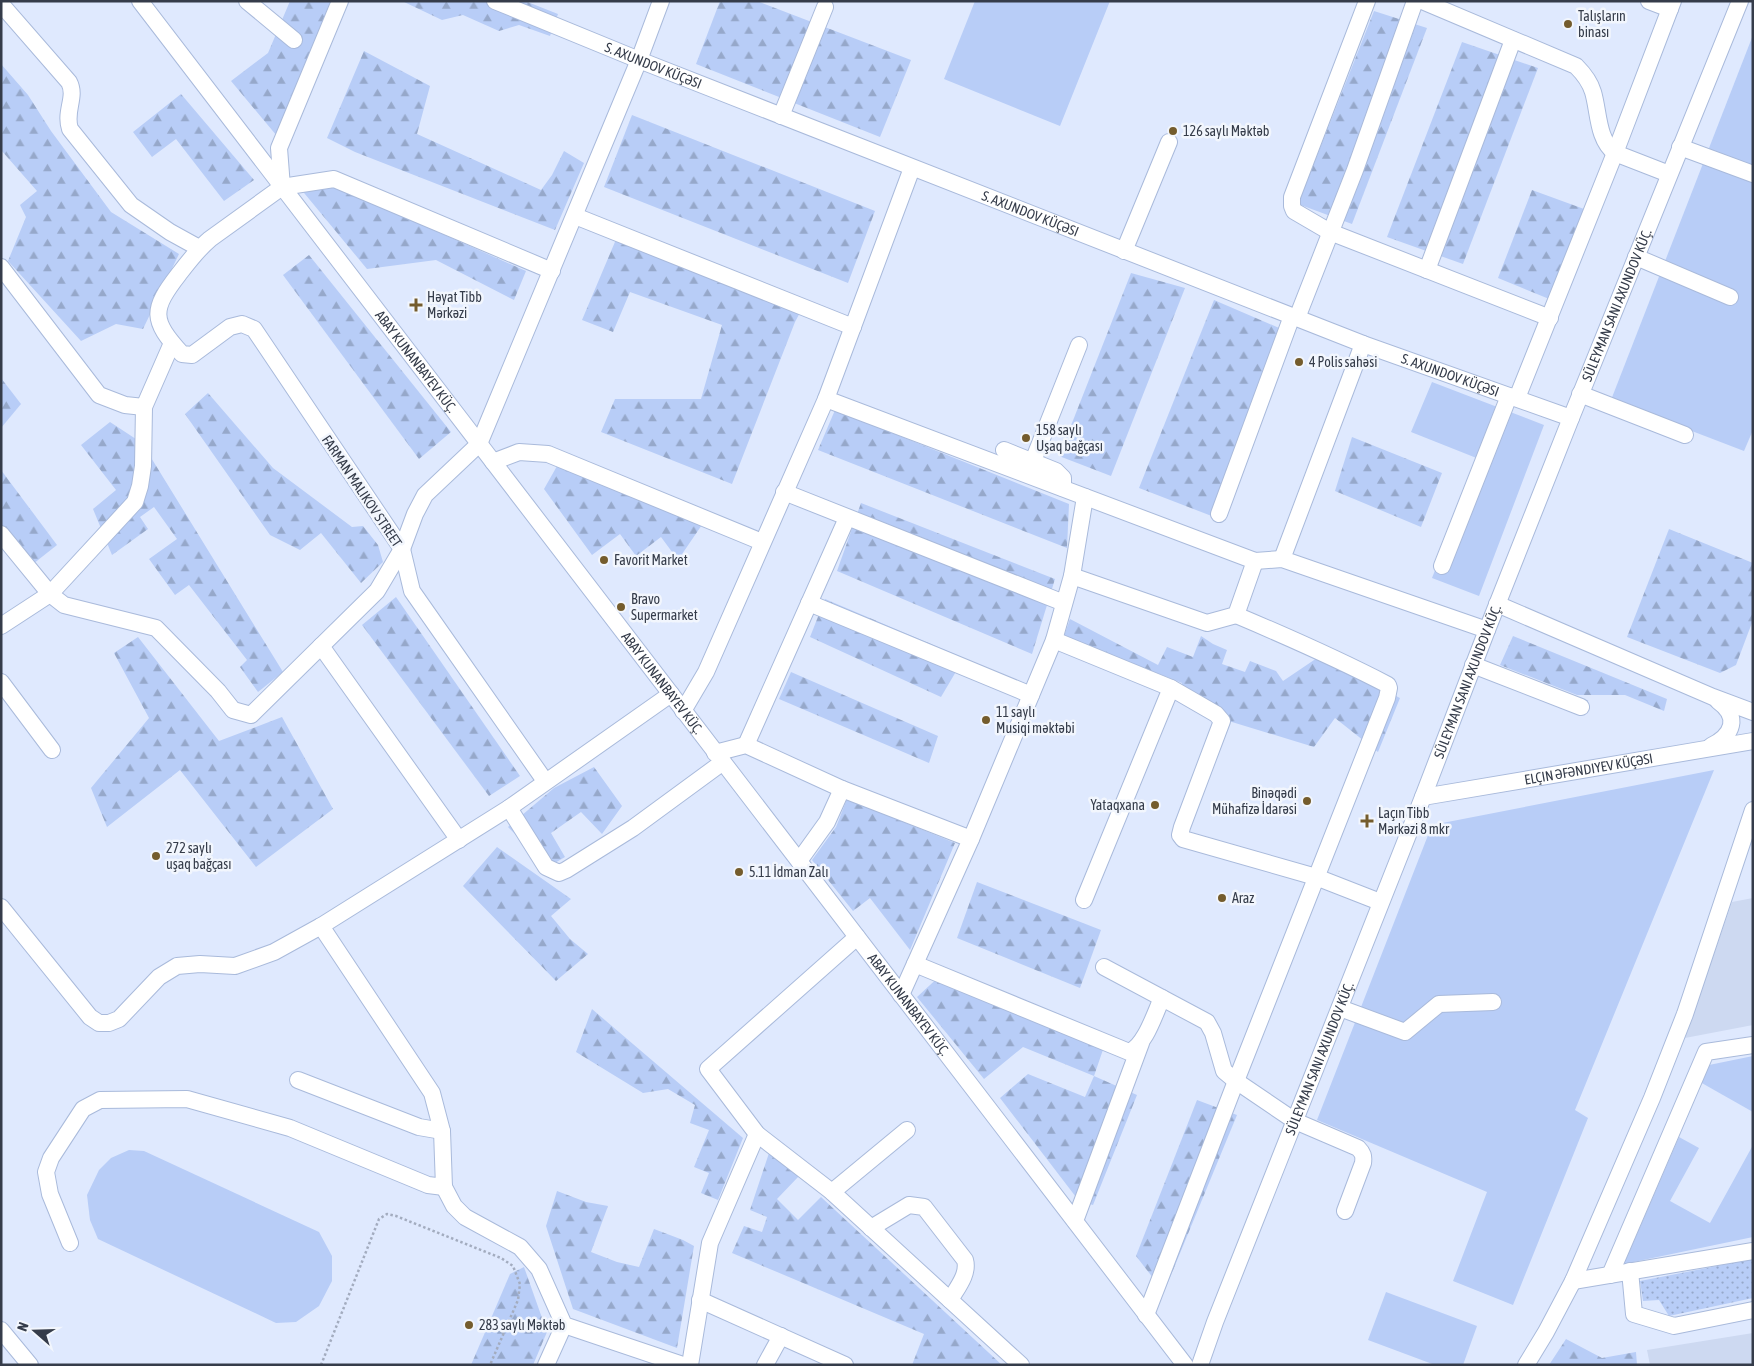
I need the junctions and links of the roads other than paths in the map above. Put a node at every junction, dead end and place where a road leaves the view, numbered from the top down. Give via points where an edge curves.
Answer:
1 (140, 1) edge
2 (247, 1) edge
3 (340, 1) edge
4 (495, 1) edge
5 (661, 1) edge
6 (1367, 1) edge
7 (1415, 1) edge
8 (1422, 1) edge
9 (1649, 1) edge
10 (1741, 1) edge
11 (1, 4) edge
12 (1672, 5) edge
13 (1753, 6) edge
14 (825, 7) dead end
15 (294, 40) dead end
16 (1513, 40) junction
17 (639, 60) junction
18 (781, 116) junction
19 (1169, 142) dead end
20 (1680, 147) junction
21 (1615, 153) junction
22 (912, 168) junction
23 (1669, 174) junction
24 (1753, 174) edge
25 (282, 187) junction
26 (575, 216) junction
27 (1330, 232) junction
28 (199, 248) junction
29 (1124, 251) junction
30 (1636, 257) junction
31 (1, 267) edge
32 (1427, 270) junction
33 (552, 271) junction
34 (1730, 297) dead end
35 (1294, 317) junction
36 (1550, 318) junction
37 (853, 327) junction
38 (172, 343) junction
39 (1363, 344) junction
40 (1079, 345) dead end
41 (1580, 394) junction
42 (1513, 397) junction
43 (826, 398) junction
44 (144, 407) junction
45 (1571, 418) junction
46 (1685, 435) dead end
47 (479, 444) junction
48 (1004, 450) dead end
49 (1033, 461) junction
50 (493, 462) junction
51 (1063, 488) junction
52 (784, 492) junction
53 (1086, 497) junction
54 (1219, 514) dead end
55 (847, 518) junction
56 (1, 534) edge
57 (762, 542) junction
58 (402, 550) junction
59 (1282, 559) junction
60 (1256, 562) junction
61 (1442, 566) dead end
62 (1072, 576) junction
63 (50, 594) junction
64 (809, 603) junction
65 (1064, 603) junction
66 (1497, 604) junction
67 (1236, 615) junction
68 (1, 626) edge
69 (1487, 630) junction
70 (1054, 640) junction
71 (321, 646) junction
72 (1473, 665) junction
73 (1, 682) edge
74 (1171, 688) junction
75 (670, 694) junction
76 (1032, 695) junction
77 (1713, 697) junction
78 (1581, 708) dead end
79 (683, 711) junction
80 (1753, 712) edge
81 (1753, 741) edge
82 (746, 745) junction
83 (1706, 748) junction
84 (52, 750) dead end
85 (719, 757) junction
86 (545, 781) junction
87 (842, 788) junction
88 (1424, 797) junction
89 (509, 808) junction
90 (1753, 810) edge
91 (971, 839) junction
92 (459, 840) junction
93 (799, 861) junction
94 (1316, 877) junction
95 (1084, 900) dead end
96 (1380, 902) junction
97 (1, 907) edge
98 (322, 926) junction
99 (857, 937) junction
100 (914, 964) junction
101 (1104, 967) dead end
102 (901, 995) junction
103 (1162, 998) junction
104 (1493, 1002) dead end
105 (1340, 1008) junction
106 (1141, 1043) junction
107 (1753, 1045) edge
108 (298, 1080) dead end
109 (1236, 1081) junction
110 (1295, 1121) junction
111 (907, 1130) dead end
112 (442, 1131) junction
113 (757, 1134) junction
114 (444, 1187) junction
115 (832, 1192) junction
116 (1344, 1211) dead end
117 (1075, 1222) junction
118 (872, 1228) junction
119 (70, 1243) dead end
120 (1753, 1251) edge
121 (1630, 1271) junction
122 (1610, 1274) junction
123 (1573, 1281) junction
124 (700, 1300) junction
125 (950, 1300) junction
126 (1753, 1310) edge
127 (1146, 1315) junction
128 (1215, 1322) junction
129 (564, 1325) junction
130 (1, 1330) edge
131 (781, 1336) junction
132 (30, 1365) edge
133 (546, 1365) edge
134 (683, 1365) edge
135 (690, 1365) edge
136 (765, 1365) edge
137 (845, 1365) edge
138 (1021, 1365) edge
139 (1185, 1365) edge
140 (1200, 1365) edge
141 (1214, 1365) edge
142 (1526, 1365) edge

1 - 25 street, ABAY KUNANBAYEV KÜÇ.
2 - 15 street
3 - 25 street via 279,148
4 - 17 street, S. AXUNDOV KÜÇƏSI
5 - 17 street
6 - 27 street via 1292,197 1294,211
7 - 27 street
8 - 16 street
9 - 12 street
10 - 13 street
10 - 20 street, SÜLEYMAN SANI AXUNDOV KÜÇ.
11 - 28 street via 69,82 73,93 67,121 70,129 120,194 131,206
12 - 21 street
14 - 18 street
16 - 21 street via 1576,66 1586,77 1593,91 1603,138
16 - 32 street
17 - 18 street, S. AXUNDOV KÜÇƏSI
17 - 26 street
18 - 22 street, S. AXUNDOV KÜÇƏSI
19 - 29 street
20 - 23 street, SÜLEYMAN SANI AXUNDOV KÜÇ.
20 - 24 street
21 - 23 street
21 - 36 street
22 - 29 street, S. AXUNDOV KÜÇƏSI
22 - 37 street
23 - 30 street, SÜLEYMAN SANI AXUNDOV KÜÇ.
25 - 28 street
25 - 33 street via 334,179
25 - 47 street, ABAY KUNANBAYEV KÜÇ.
26 - 33 street
26 - 37 street
27 - 32 street
27 - 35 street
28 - 38 street via 160,301 158,310 162,331
29 - 35 street, S. AXUNDOV KÜÇƏSI
30 - 34 street
30 - 41 street, SÜLEYMAN SANI AXUNDOV KÜÇ.
31 - 44 street via 99,395 125,405
32 - 36 street
33 - 47 street
35 - 39 street, S. AXUNDOV KÜÇƏSI
35 - 54 street
36 - 42 street
37 - 43 street
38 - 44 street
38 - 58 street, FARMAN MALIKOV STREET via 182,354 192,354 230,327 242,324 254,329
39 - 42 street, S. AXUNDOV KÜÇƏSI
39 - 59 street
40 - 49 street
41 - 45 street, SÜLEYMAN SANI AXUNDOV KÜÇ.
41 - 46 street
42 - 45 street, S. AXUNDOV KÜÇƏSI
42 - 61 street
43 - 51 street
43 - 52 street
44 - 63 street via 143,466 134,502
45 - 66 street, SÜLEYMAN SANI AXUNDOV KÜÇ.
47 - 50 street, ABAY KUNANBAYEV KÜÇ.
47 - 58 street via 426,495
48 - 49 street
49 - 51 street via 1056,471 1063,478
50 - 57 street via 519,452 548,454
50 - 75 street, ABAY KUNANBAYEV KÜÇ.
51 - 53 street
52 - 55 street
52 - 57 street
53 - 60 street
53 - 62 street
55 - 64 street
55 - 65 street
56 - 63 street
57 - 79 street via 706,672
58 - 71 street via 377,591
58 - 86 street, FARMAN MALIKOV STREET via 412,591
59 - 60 street
59 - 69 street
60 - 67 street
62 - 65 street
62 - 67 street via 1208,624
63 - 68 street
63 - 71 street via 64,605 156,628 233,710 251,715
64 - 76 street
64 - 82 street
65 - 70 street
66 - 69 street, SÜLEYMAN SANI AXUNDOV KÜÇ.
66 - 77 street
67 - 94 street via 1344,662 1389,688
69 - 72 street, SÜLEYMAN SANI AXUNDOV KÜÇ.
70 - 74 street
70 - 76 street
71 - 92 street
72 - 78 street
72 - 88 street, SÜLEYMAN SANI AXUNDOV KÜÇ.
73 - 84 street
74 - 94 street via 1216,714 1222,721 1182,827 1180,835 1183,839
74 - 95 street
75 - 79 street, ABAY KUNANBAYEV KÜÇ.
75 - 86 street
76 - 91 street
77 - 80 street
77 - 83 street via 1730,712 1732,719 1723,739
79 - 85 street, ABAY KUNANBAYEV KÜÇ.
81 - 83 street, ELÇIN ƏFƏNDIYEV KÜÇƏSI
82 - 85 street
82 - 87 street
83 - 88 street, ELÇIN ƏFƏNDIYEV KÜÇƏSI
85 - 89 street via 633,828 559,873 546,867
85 - 93 street, ABAY KUNANBAYEV KÜÇ.
86 - 89 street
87 - 91 street
87 - 93 street via 827,822
88 - 96 street, SÜLEYMAN SANI AXUNDOV KÜÇ.
89 - 92 street
90 - 123 street via 1670,1054
91 - 100 street
92 - 98 street
93 - 99 street, ABAY KUNANBAYEV KÜÇ.
94 - 96 street
94 - 109 street
96 - 105 street, SÜLEYMAN SANI AXUNDOV KÜÇ.
97 - 98 street via 90,1017 99,1023 119,1019 159,977 178,966 235,966 274,952
98 - 112 street via 432,1093
99 - 102 street, ABAY KUNANBAYEV KÜÇ.
99 - 113 street via 708,1069
100 - 102 street
100 - 106 street via 1129,1052
101 - 103 street
102 - 117 street, ABAY KUNANBAYEV KÜÇ.
103 - 106 street
103 - 109 street via 1206,1022 1213,1033 1224,1071
104 - 105 street via 1439,1004 1405,1032
105 - 110 street, SÜLEYMAN SANI AXUNDOV KÜÇ.
106 - 117 street
107 - 122 street via 1706,1052
108 - 112 street via 419,1127
109 - 110 street
109 - 127 street
110 - 116 street via 1362,1152 1363,1163
110 - 128 street, SÜLEYMAN SANI AXUNDOV KÜÇ.
111 - 115 street
112 - 114 street
113 - 115 street
113 - 124 street via 710,1243
114 - 119 street via 428,1186 290,1128 187,1099 100,1100 83,1109 51,1158 46,1172 50,1194
114 - 129 street via 464,1217 520,1247 538,1269
115 - 118 street
117 - 127 street, ABAY KUNANBAYEV KÜÇ.
118 - 125 street
118 - 125 street via 909,1205 924,1207 967,1267
120 - 121 street
121 - 122 street
121 - 126 street via 1634,1314 1674,1326
122 - 123 street
123 - 142 street
124 - 131 street
124 - 135 street
125 - 138 street
127 - 139 street, ABAY KUNANBAYEV KÜÇ.
128 - 140 street, SÜLEYMAN SANI AXUNDOV KÜÇ.
128 - 141 street
129 - 133 street
129 - 134 street
130 - 132 street
131 - 136 street
131 - 137 street

